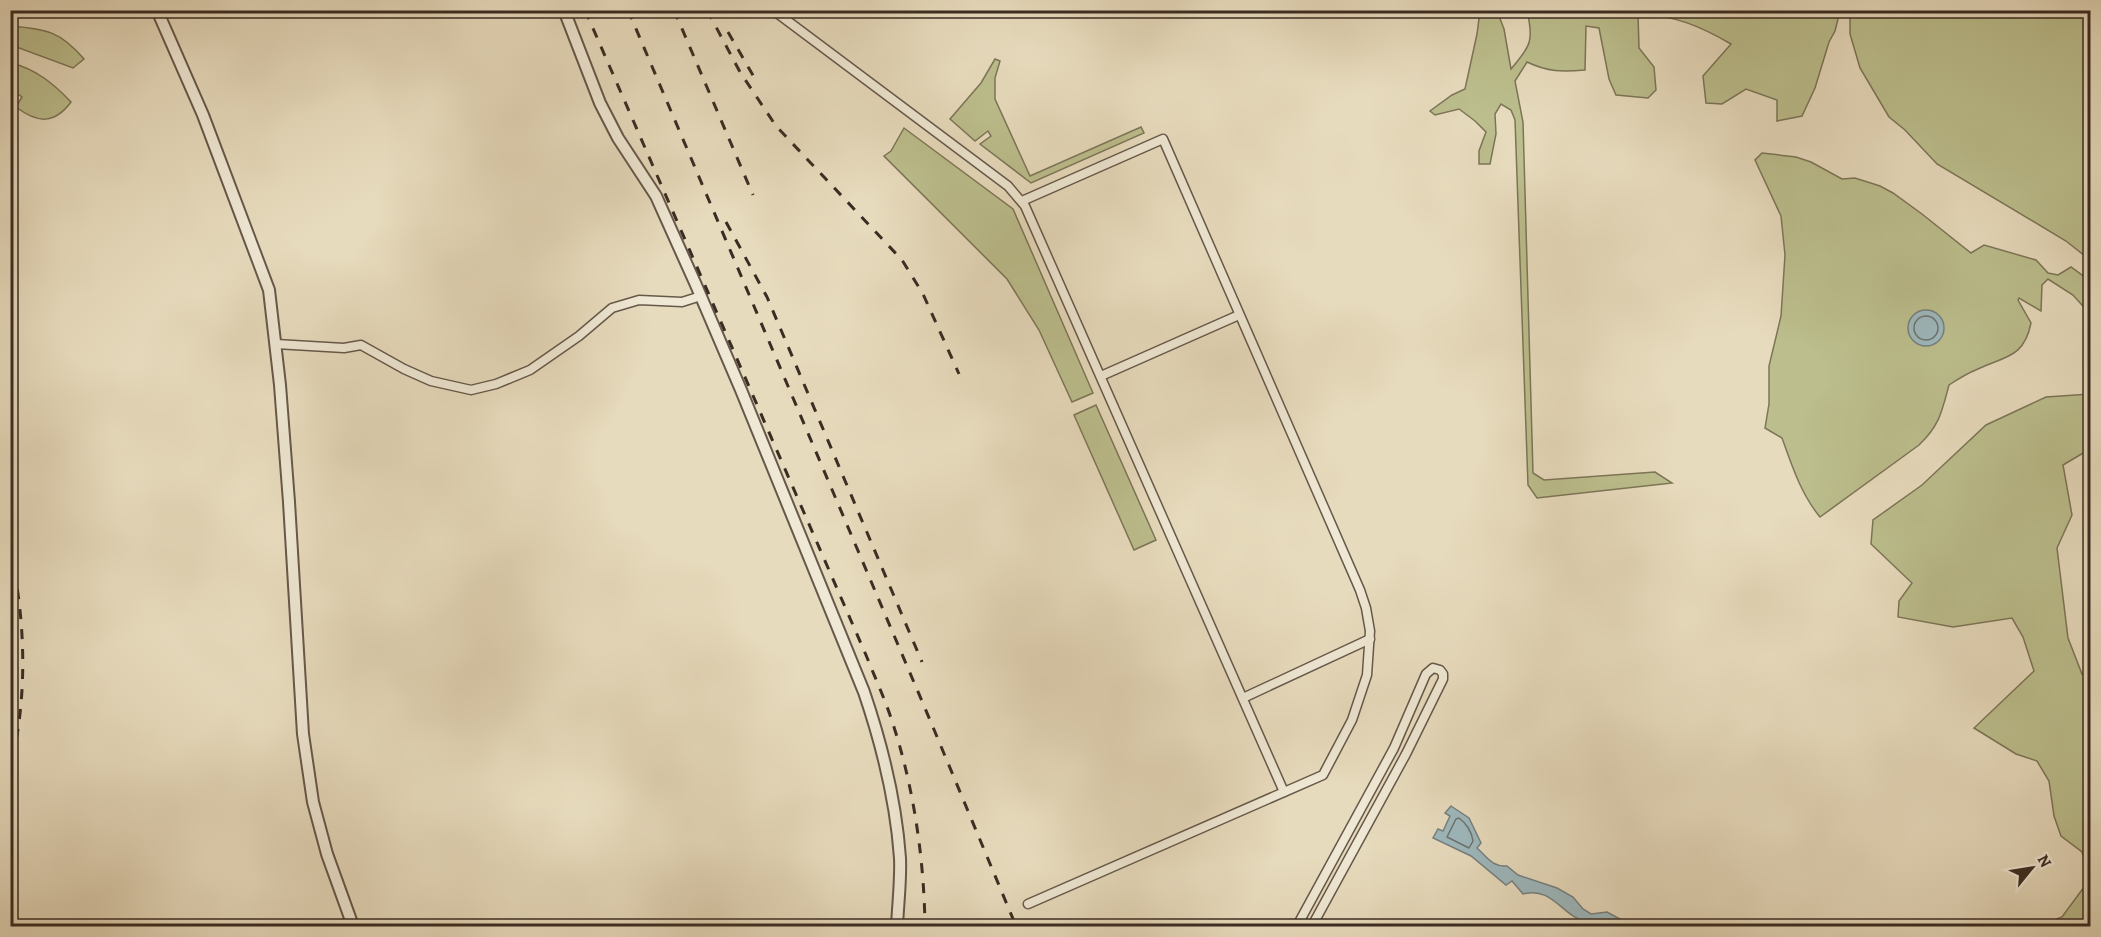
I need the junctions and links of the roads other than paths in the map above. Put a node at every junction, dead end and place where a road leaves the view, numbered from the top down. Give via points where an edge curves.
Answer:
1 (157, 10) edge
2 (564, 10) edge
3 (773, 10) edge
4 (1022, 201) junction
5 (701, 296) junction
6 (1239, 315) junction
7 (276, 344) junction
8 (1101, 376) junction
9 (1370, 639) junction
10 (1243, 698) junction
11 (1284, 792) junction
12 (1028, 904) dead end
13 (353, 927) edge
14 (897, 927) edge
15 (1297, 927) edge
16 (1312, 927) edge

1 - 7 street via 265,273
2 - 5 street via 600,103 656,196
3 - 4 street via 1008,186
4 - 6 street via 1163,139
4 - 8 street
5 - 7 street via 682,302 639,300 612,308 530,370 471,390 431,381 361,345 344,348
5 - 14 street via 872,717 897,829
6 - 8 street
6 - 9 street via 1360,590
7 - 13 street via 303,734 313,802
8 - 10 street
9 - 10 street
9 - 11 street via 1367,675 1360,698 1323,775
10 - 11 street
11 - 12 street
15 - 16 street via 1394,748 1426,674 1433,668 1440,670 1443,680

